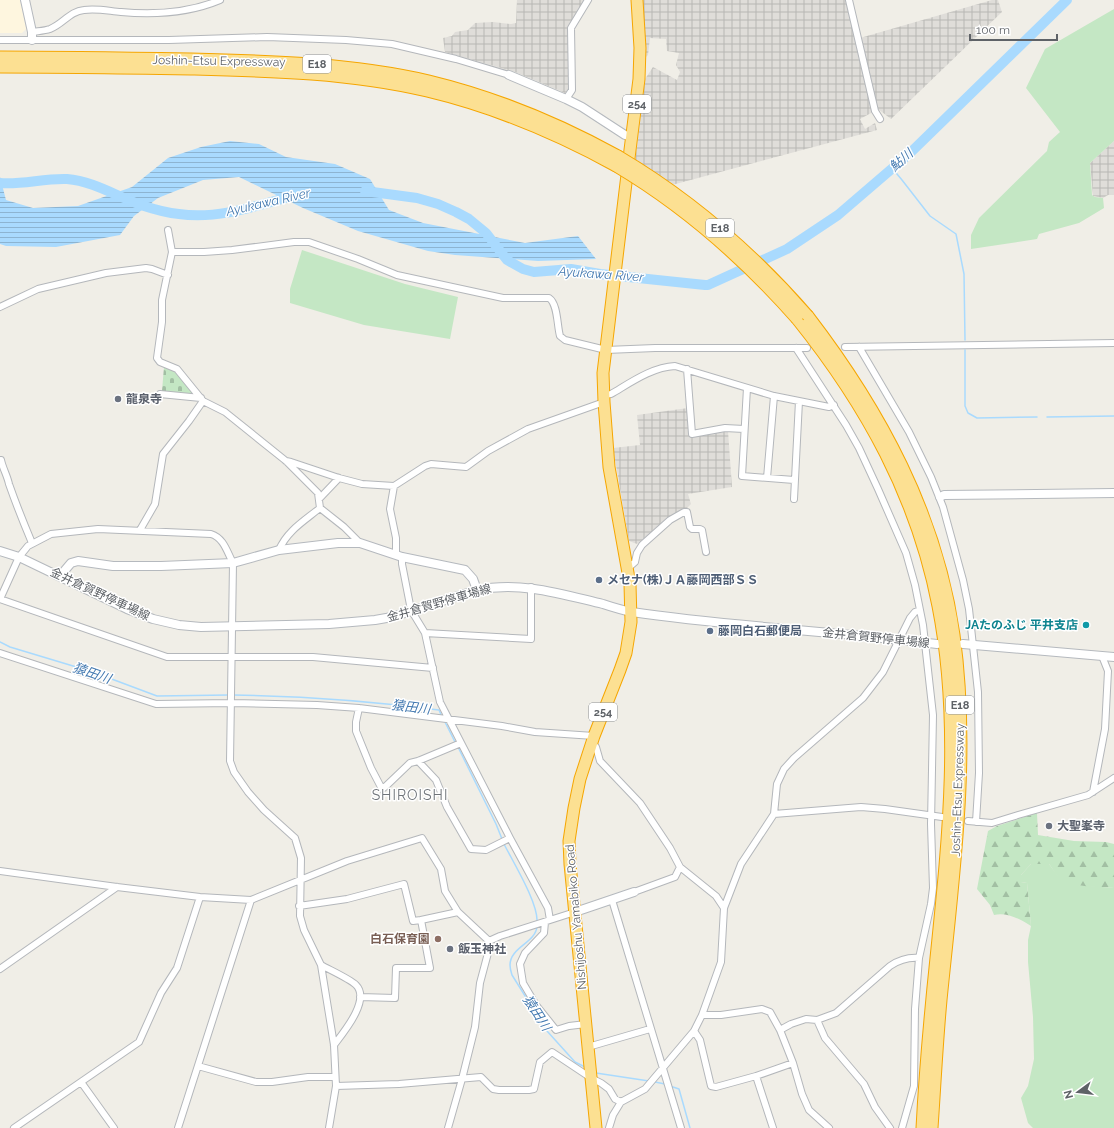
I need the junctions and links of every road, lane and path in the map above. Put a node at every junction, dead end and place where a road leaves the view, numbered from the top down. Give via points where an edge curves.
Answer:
1 (25, 0) edge
2 (220, 0) edge
3 (588, 0) edge
4 (637, 0) edge
5 (849, 0) edge
6 (32, 36) junction
7 (0, 40) edge
8 (0, 57) edge
9 (0, 66) edge
10 (509, 75) joint
11 (566, 99) junction
12 (880, 119) dead end
13 (632, 137) junction
14 (617, 161) junction
15 (168, 230) dead end
16 (172, 252) junction
17 (168, 275) junction
18 (0, 307) edge
19 (803, 318) junction
20 (1114, 343) edge
21 (845, 347) dead end
22 (859, 347) junction
23 (796, 348) junction
24 (807, 348) dead end
25 (606, 350) junction
26 (687, 370) junction
27 (747, 388) junction
28 (160, 394) dead end
29 (774, 396) junction
30 (604, 398) junction
31 (202, 400) junction
32 (799, 402) junction
33 (834, 406) junction
34 (744, 429) junction
35 (1, 460) dead end
36 (286, 461) junction
37 (339, 478) junction
38 (767, 478) junction
39 (794, 480) junction
40 (394, 486) junction
41 (1114, 493) edge
42 (940, 497) junction
43 (794, 498) dead end
44 (319, 499) junction
45 (320, 508) junction
46 (140, 530) junction
47 (32, 543) junction
48 (360, 544) junction
49 (279, 550) junction
50 (0, 551) edge
51 (706, 552) dead end
52 (399, 556) junction
53 (18, 557) junction
54 (233, 563) junction
55 (627, 569) junction
56 (60, 576) junction
57 (531, 588) junction
58 (478, 590) junction
59 (0, 599) edge
60 (411, 610) junction
61 (920, 610) junction
62 (631, 612) junction
63 (232, 626) junction
64 (425, 632) junction
65 (899, 640) junction
66 (925, 642) junction
67 (937, 644) dead end
68 (963, 644) dead end
69 (974, 645) junction
70 (0, 653) edge
71 (232, 656) junction
72 (1102, 656) junction
73 (1114, 657) edge
74 (433, 668) junction
75 (232, 703) junction
76 (359, 708) junction
77 (448, 720) junction
78 (593, 739) junction
79 (460, 744) junction
80 (418, 761) junction
81 (1114, 778) edge
82 (1093, 792) junction
83 (774, 814) junction
84 (931, 815) junction
85 (942, 817) dead end
86 (968, 821) dead end
87 (976, 822) junction
88 (509, 839) junction
89 (680, 867) junction
90 (0, 871) edge
91 (300, 879) junction
92 (117, 887) junction
93 (634, 892) joint
94 (200, 897) junction
95 (251, 900) junction
96 (612, 900) junction
97 (299, 906) junction
98 (724, 908) junction
99 (458, 912) junction
100 (575, 912) junction
101 (421, 920) junction
102 (547, 921) junction
103 (489, 941) junction
104 (919, 958) junction
105 (321, 965) junction
106 (0, 970) edge
107 (360, 997) junction
108 (702, 1015) junction
109 (817, 1020) junction
110 (586, 1024) junction
111 (650, 1029) junction
112 (780, 1030) junction
113 (694, 1031) junction
114 (334, 1045) junction
115 (588, 1047) junction
116 (793, 1064) junction
117 (198, 1066) junction
118 (662, 1068) junction
119 (756, 1076) junction
120 (335, 1077) junction
121 (462, 1078) junction
122 (591, 1078) junction
123 (81, 1082) junction
124 (336, 1086) junction
125 (621, 1102) junction
126 (14, 1128) edge
127 (114, 1128) edge
128 (178, 1128) edge
129 (329, 1128) edge
130 (448, 1128) edge
131 (596, 1128) edge
132 (609, 1128) edge
133 (681, 1128) edge
134 (772, 1128) edge
135 (829, 1128) edge
136 (890, 1128) edge
137 (902, 1128) edge
138 (922, 1128) edge
139 (932, 1128) edge

1 - 6 main road
2 - 6 street via 199,8 151,14 95,9 77,11 50,29
3 - 11 street via 572,28 572,90
4 - 13 highway, Nishijoshu Yamabiko Road / 254 via 639,79
5 - 12 street
6 - 7 street
6 - 10 street via 169,40 267,37 346,40 392,44
8 - 14 highway, Joshin-Etsu Expressway / E18 via 264,61 368,70 430,81 492,99 583,137
9 - 14 highway, Joshin-Etsu Expressway / E18 via 260,71 365,79 427,91 488,108
10 - 11 main road
11 - 13 main road
13 - 25 highway, Nishijoshu Yamabiko Road / 254
14 - 19 highway, Joshin-Etsu Expressway / E18, bridge via 712,234
15 - 16 street
16 - 17 street
16 - 25 street via 204,252 309,242 398,275 503,298 549,298 555,307 560,336 565,340
17 - 18 street via 146,268 106,273 38,289
17 - 31 street via 162,300 157,358 160,362 176,368
19 - 138 highway, Joshin-Etsu Expressway / E18 via 873,430 908,504 925,554 943,635 951,721 950,787 946,864 931,1004
19 - 139 highway, Joshin-Etsu Expressway / E18 via 838,355 869,403 907,476 936,553 954,633 960,711 960,787
20 - 22 street
21 - 22 street
22 - 42 street via 921,454
23 - 24 street
23 - 25 street
23 - 33 street
25 - 30 highway, Nishijoshu Yamabiko Road / 254 via 603,373
26 - 27 street
26 - 30 street via 668,366 656,370
26 - 34 street via 692,434 725,428
27 - 29 street
27 - 34 street
28 - 31 street
29 - 32 street
29 - 38 street
30 - 40 street via 528,429 488,451 466,467 431,464
30 - 55 highway, Nishijoshu Yamabiko Road / 254 via 609,467
31 - 36 street via 225,412
31 - 46 street via 163,454 155,504
32 - 33 street via 828,408
32 - 39 street
33 - 61 street via 859,448 899,536 911,569
34 - 38 street via 742,476
35 - 47 street
36 - 37 street
36 - 44 street via 318,493
37 - 40 street via 362,484
37 - 44 street
38 - 39 street
39 - 43 street
40 - 52 street via 390,509
41 - 42 main road
42 - 69 street via 963,580
44 - 45 street
45 - 48 street
45 - 49 street via 290,532
46 - 47 street via 98,529 62,532
46 - 54 street via 217,536
47 - 53 street
48 - 49 main road via 338,543
48 - 52 main road
49 - 54 main road
50 - 53 main road, 金井倉賀野停車場線
51 - 55 street via 702,530 692,530 687,512 684,512 670,520 642,545 636,553 635,562
52 - 58 main road via 465,570
52 - 60 street
53 - 56 main road, 金井倉賀野停車場線
53 - 59 street
54 - 56 main road via 120,566 78,561 71,563
54 - 63 street
55 - 62 highway, Nishijoshu Yamabiko Road / 254
56 - 63 main road, 金井倉賀野停車場線 via 153,619 201,627
57 - 58 main road, 金井倉賀野停車場線 via 500,586
57 - 62 main road, 金井倉賀野停車場線
57 - 64 street via 531,639
58 - 60 main road, 金井倉賀野停車場線
59 - 71 street via 167,657
60 - 63 main road, 金井倉賀野停車場線 via 375,620 329,624
60 - 64 street
61 - 65 street via 910,618
61 - 66 street
62 - 65 main road, 金井倉賀野停車場線
62 - 78 highway, Nishijoshu Yamabiko Road / 254 via 626,653
63 - 71 street
64 - 74 street
65 - 66 main road, 金井倉賀野停車場線
65 - 83 street via 883,672 863,698 784,769 777,784
66 - 67 main road, 金井倉賀野停車場線
66 - 84 street via 933,715
68 - 69 main road
69 - 72 main road
69 - 87 street via 980,734
70 - 75 street via 156,704
71 - 74 street via 313,657
71 - 75 street
72 - 73 main road
72 - 82 street via 1108,671 1105,729
74 - 77 street via 440,702
75 - 76 street
75 - 91 street via 230,761 234,772 264,810 295,838 301,858
76 - 77 street
76 - 80 street via 356,731 382,789 410,763
77 - 78 street
77 - 79 street
78 - 89 street via 600,761 640,803
78 - 100 highway, Nishijoshu Yamabiko Road / 254 via 580,779 569,841
79 - 80 street
79 - 88 street
80 - 88 street via 436,780 447,807 471,849 486,850
81 - 82 street
82 - 87 street via 992,823
83 - 84 street via 861,807
83 - 98 street via 741,864
84 - 85 street
84 - 104 street via 932,898
86 - 87 street
88 - 102 street via 548,908
89 - 93 street via 675,878
89 - 98 street via 716,896
90 - 92 street
91 - 95 street
91 - 97 street
91 - 99 street via 347,861 422,838 441,869 445,892
92 - 94 street
92 - 106 street
93 - 96 main road
94 - 95 street
94 - 123 street via 177,968 161,993 139,1042
95 - 117 street
96 - 100 main road
96 - 111 street
97 - 101 street via 347,899 404,884 413,921
97 - 105 street via 304,930
98 - 108 street via 721,962
99 - 101 street
99 - 103 street
100 - 102 street
100 - 110 highway, Nishijoshu Yamabiko Road / 254
101 - 107 street via 430,968 396,968 395,998
102 - 103 street
102 - 110 street via 544,933 524,954 520,964 523,983 552,1028 556,1030
103 - 121 street via 480,983 475,1027
104 - 109 street via 911,958 890,966 836,1013
104 - 137 street via 914,1086
105 - 107 street via 356,985
105 - 114 street
107 - 114 street via 354,1019
108 - 112 street via 762,1009 770,1012
108 - 113 street
109 - 112 street via 806,1019
109 - 136 street via 825,1038 864,1084 875,1107
110 - 115 highway, Nishijoshu Yamabiko Road / 254
111 - 115 street
111 - 118 street
112 - 116 street
113 - 118 street
113 - 119 street via 700,1040 711,1086 716,1087
114 - 120 street
115 - 122 highway, Nishijoshu Yamabiko Road / 254
116 - 119 street
116 - 135 street via 809,1110
117 - 120 street via 256,1082
117 - 128 street
118 - 125 street via 646,1089
118 - 133 street
119 - 134 street
120 - 124 street
121 - 122 street via 481,1077 493,1089 499,1090 534,1089 540,1062 552,1052
121 - 124 street
121 - 130 street
122 - 125 street via 610,1089 615,1099
122 - 131 highway, Nishijoshu Yamabiko Road / 254
123 - 126 street
123 - 127 street
124 - 129 street
125 - 132 street

